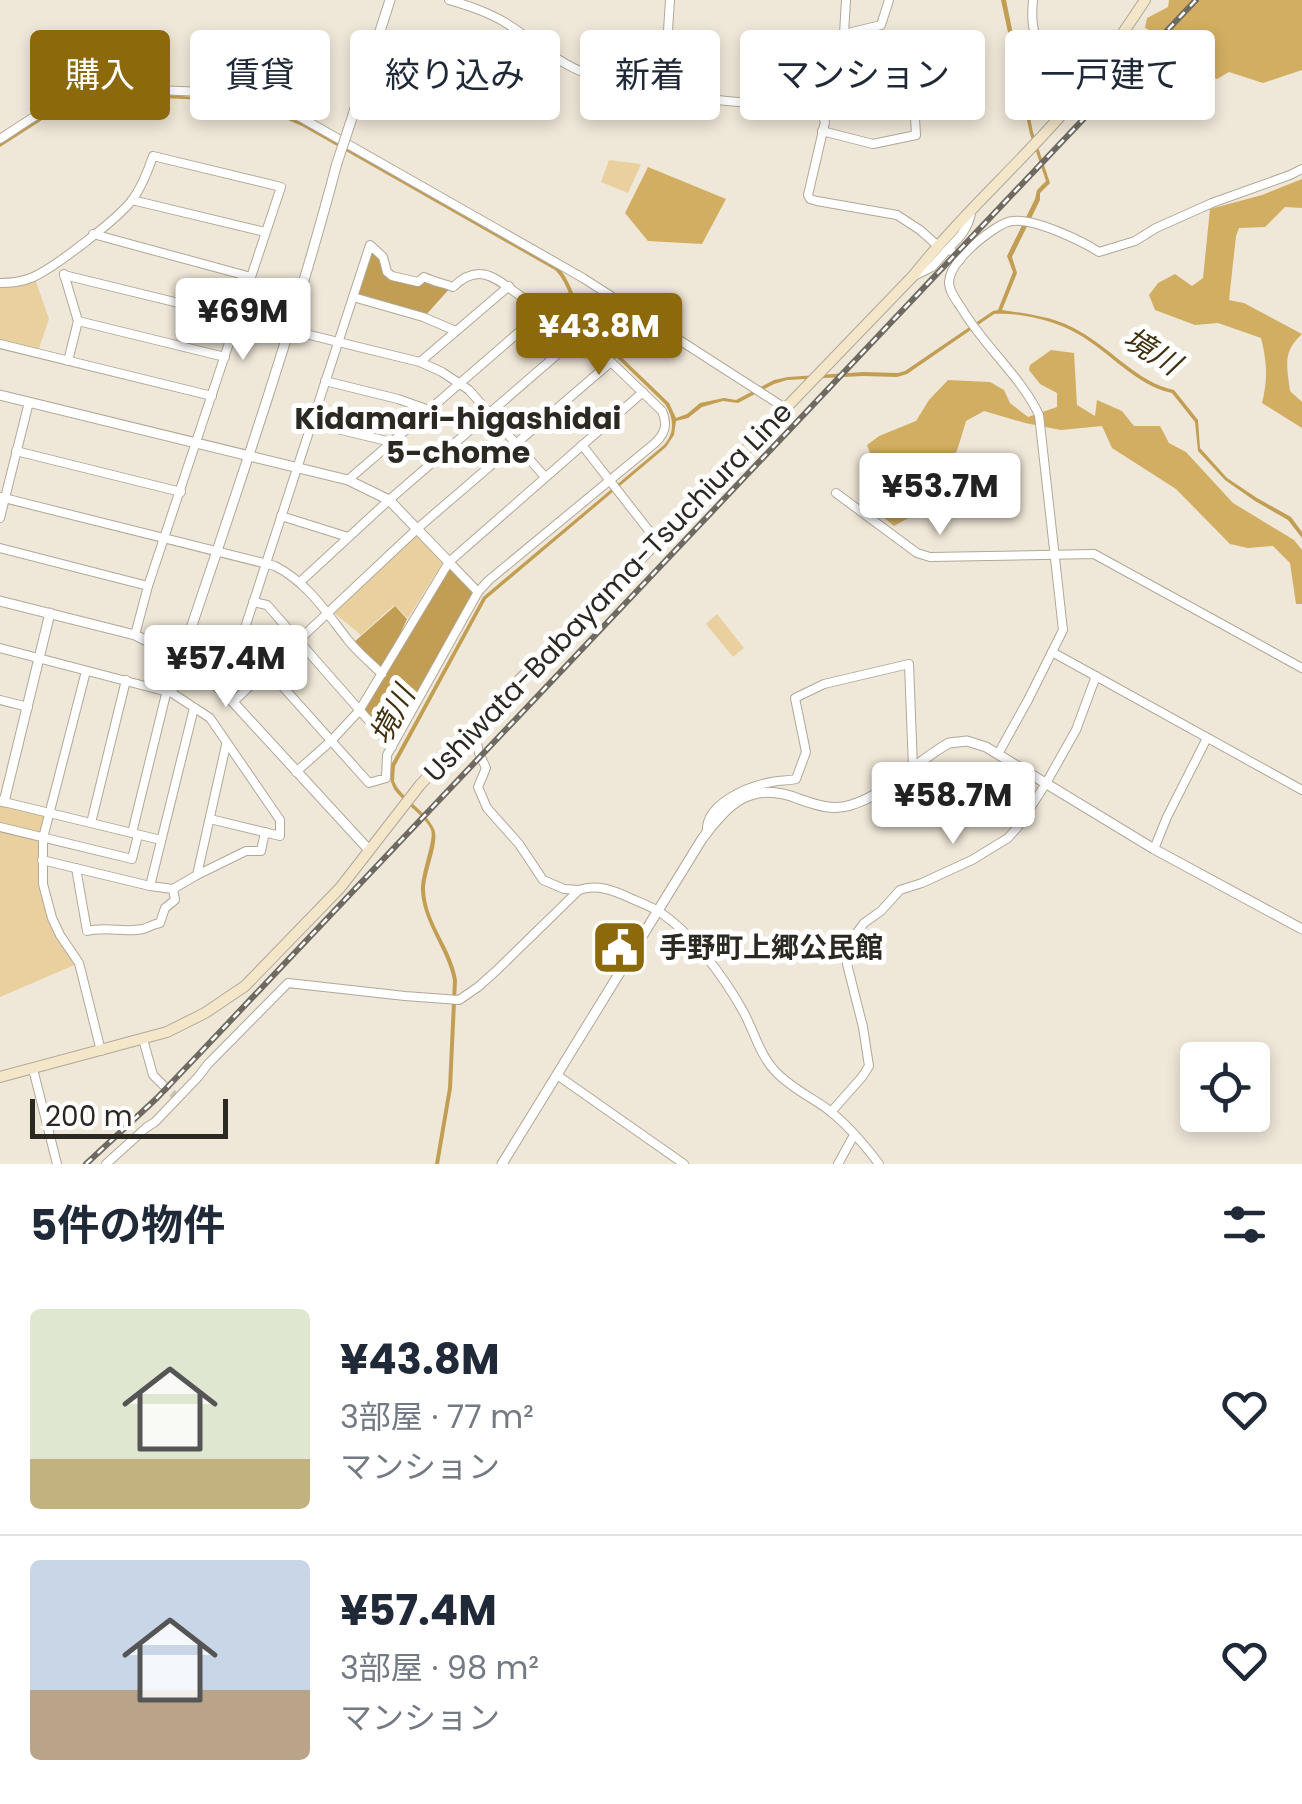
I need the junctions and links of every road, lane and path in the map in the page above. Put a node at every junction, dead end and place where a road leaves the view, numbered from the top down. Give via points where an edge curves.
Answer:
1 (390, 0) edge
2 (449, 0) edge
3 (670, 0) edge
4 (846, 0) edge
5 (889, 0) edge
6 (1033, 0) edge
7 (1145, 0) edge
8 (668, 30) edge
9 (844, 30) edge
10 (860, 30) edge
11 (1034, 30) edge
12 (1126, 30) edge
13 (580, 71) edge
14 (824, 120) edge
15 (915, 120) edge
16 (1054, 120) edge
17 (822, 131) junction
18 (0, 139) edge
19 (1302, 169) edge
20 (132, 200) junction
21 (266, 232) junction
22 (93, 234) junction
23 (943, 247) junction
24 (60, 260) junction
25 (960, 260) junction
26 (64, 274) junction
27 (251, 278) junction
28 (0, 283) edge
29 (508, 286) junction
30 (353, 297) junction
31 (548, 308) junction
32 (238, 317) junction
33 (78, 321) junction
34 (289, 329) junction
35 (456, 332) junction
36 (574, 340) junction
37 (338, 342) junction
38 (0, 344) edge
39 (225, 357) junction
40 (68, 361) junction
41 (420, 362) junction
42 (610, 362) junction
43 (325, 382) junction
44 (460, 383) junction
45 (643, 392) junction
46 (0, 394) edge
47 (212, 396) junction
48 (29, 402) junction
49 (785, 408) junction
50 (429, 410) junction
51 (490, 412) junction
52 (312, 422) junction
53 (197, 442) junction
54 (391, 442) junction
55 (516, 444) junction
56 (582, 445) junction
57 (16, 452) junction
58 (247, 454) junction
59 (297, 467) junction
60 (545, 477) junction
61 (348, 480) junction
62 (610, 480) junction
63 (181, 492) junction
64 (836, 493) dead end
65 (2, 498) edge
66 (389, 500) junction
67 (281, 516) junction
68 (0, 518) edge
69 (418, 528) junction
70 (348, 536) junction
71 (165, 538) junction
72 (658, 542) junction
73 (0, 548) edge
74 (217, 550) junction
75 (1053, 554) junction
76 (449, 562) junction
77 (266, 563) junction
78 (300, 582) junction
79 (148, 586) junction
80 (478, 592) junction
81 (0, 601) edge
82 (253, 602) junction
83 (328, 612) junction
84 (50, 613) junction
85 (135, 635) junction
86 (298, 640) junction
87 (0, 648) edge
88 (1052, 652) junction
89 (39, 658) junction
90 (181, 658) junction
91 (266, 668) junction
92 (1302, 668) edge
93 (86, 671) junction
94 (382, 674) junction
95 (1096, 676) junction
96 (126, 680) junction
97 (170, 691) junction
98 (0, 700) edge
99 (233, 702) junction
100 (28, 706) junction
101 (194, 708) junction
102 (359, 711) junction
103 (474, 728) junction
104 (1207, 738) junction
105 (331, 741) junction
106 (226, 744) junction
107 (392, 747) junction
108 (998, 754) junction
109 (913, 768) junction
110 (296, 772) junction
111 (1045, 785) junction
112 (1302, 790) edge
113 (2, 802) edge
114 (50, 813) junction
115 (210, 819) junction
116 (91, 824) junction
117 (0, 827) edge
118 (265, 832) junction
119 (707, 832) junction
120 (135, 834) junction
121 (44, 838) junction
122 (161, 840) junction
123 (1154, 849) junction
124 (369, 850) junction
125 (42, 860) junction
126 (76, 868) junction
127 (197, 875) junction
128 (150, 886) junction
129 (173, 889) junction
130 (578, 890) junction
131 (658, 911) junction
132 (1302, 930) edge
133 (143, 1040) junction
134 (101, 1051) junction
135 (33, 1069) junction
136 (556, 1076) junction
137 (0, 1077) edge
138 (164, 1086) tunnel mouth
139 (831, 1112) junction
140 (854, 1134) junction
141 (57, 1164) edge
142 (106, 1164) edge
143 (502, 1164) edge
144 (684, 1164) edge
145 (838, 1164) edge
146 (879, 1164) edge

1 - 34 street, bridge
2 - 13 street via 506,23
3 - 8 street
4 - 9 street
5 - 10 street via 881,25
6 - 11 street
7 - 12 main road, Ushiwata-Babayama-Tsuchiura Line
14 - 17 street
15 - 17 street via 916,134 873,144
16 - 23 main road, Ushiwata-Babayama-Tsuchiura Line
17 - 23 street via 810,199 897,215
18 - 49 street via 51,108 101,89 248,97 272,105 583,278
19 - 25 street via 1099,252 1078,239 1010,220
20 - 21 street
20 - 21 street via 154,156 280,187
20 - 22 street
21 - 27 street
22 - 24 street
22 - 27 street
23 - 25 street
23 - 49 main road, Ushiwata-Babayama-Tsuchiura Line
24 - 26 street
24 - 28 street via 34,276
25 - 75 street via 950,289 1039,415
26 - 32 street
26 - 33 street
27 - 32 street
29 - 30 street via 484,274 453,287 392,276 370,244
29 - 31 street
29 - 35 street
30 - 35 street
30 - 37 street
31 - 36 street via 568,322
31 - 44 street
32 - 34 street
32 - 39 street
33 - 39 street
33 - 40 street
34 - 37 street
34 - 58 street
35 - 41 street
36 - 42 street
36 - 51 street
37 - 41 street
37 - 43 street
38 - 40 street
39 - 47 street
40 - 47 street
41 - 44 street
42 - 45 street
42 - 55 street
43 - 50 street
43 - 52 street
44 - 50 street
44 - 51 street
45 - 56 street
45 - 62 street via 662,411 664,433
46 - 48 street
47 - 53 street
48 - 53 street
48 - 57 street
49 - 72 main road, Ushiwata-Babayama-Tsuchiura Line
50 - 54 street
51 - 55 street
51 - 66 street
52 - 54 street
52 - 59 street
53 - 58 street
53 - 63 street
54 - 61 street
55 - 60 street
55 - 69 street
56 - 60 street
56 - 62 street
57 - 63 street
57 - 65 street
58 - 59 street
58 - 74 street
59 - 61 street
59 - 67 street
60 - 76 street
61 - 66 street
62 - 72 street
62 - 80 street
63 - 71 street
64 - 75 street via 917,554
65 - 68 street
65 - 71 street
66 - 69 street
66 - 70 street
67 - 70 street
67 - 77 street
69 - 76 street
69 - 83 street
70 - 78 street
71 - 74 street
71 - 79 street
72 - 103 main road, Ushiwata-Babayama-Tsuchiura Line
73 - 79 street
74 - 77 street
74 - 90 street
75 - 88 street via 1063,630
75 - 92 street via 1094,554
76 - 80 street
76 - 94 street
77 - 78 street
77 - 82 street
78 - 83 street
79 - 85 street
80 - 107 street
81 - 84 street
82 - 86 street via 266,605
82 - 91 street via 240,640
83 - 86 street
83 - 94 street
84 - 85 street
84 - 89 street
85 - 90 street
86 - 91 street
86 - 102 street
87 - 89 street
88 - 95 street
88 - 108 street
89 - 93 street
89 - 100 street
90 - 97 street
90 - 99 street
91 - 99 street
91 - 105 street
93 - 96 street
93 - 114 street
94 - 102 street
95 - 104 street
95 - 111 street
96 - 97 street
96 - 116 street
97 - 101 street
97 - 120 street
98 - 100 street
99 - 110 street
100 - 113 street
101 - 106 street via 210,718
101 - 122 street
102 - 105 street
102 - 107 street
103 - 124 main road, Ushiwata-Babayama-Tsuchiura Line
103 - 130 street via 486,768 480,798 543,880
104 - 112 street
104 - 123 street
105 - 107 street via 369,783 386,778
105 - 110 street
106 - 115 street
106 - 118 street via 280,820 280,836
108 - 109 street via 955,741
108 - 111 street
109 - 119 street via 849,806 830,808 776,792 753,795 726,809
109 - 119 street via 909,664 824,684 796,698 806,752 796,779 722,803
110 - 124 street
111 - 123 street
111 - 139 street via 1008,838 900,890 850,942 847,964 868,1066
113 - 114 street
114 - 116 street
114 - 121 street
115 - 118 street
115 - 127 street
116 - 120 street
117 - 121 street
118 - 127 street via 261,851 246,851
119 - 131 street
120 - 121 street via 132,859
120 - 122 street
121 - 125 street
122 - 128 street
123 - 132 street
124 - 133 main road, Ushiwata-Babayama-Tsuchiura Line via 244,986 189,1022
125 - 126 street
125 - 134 street via 52,918 80,964
126 - 128 street
126 - 129 street via 88,931 160,923 176,900
127 - 129 street
128 - 129 street
130 - 131 street via 597,886
130 - 142 street via 478,987 455,1000 288,982
131 - 136 street
131 - 139 street via 714,968 772,1069
133 - 134 main road, Ushiwata-Babayama-Tsuchiura Line
133 - 138 street via 153,1075
134 - 135 main road, Ushiwata-Babayama-Tsuchiura Line
135 - 137 main road, Ushiwata-Babayama-Tsuchiura Line
135 - 141 street
136 - 143 street
136 - 144 street
139 - 140 street
140 - 145 street
140 - 146 street

